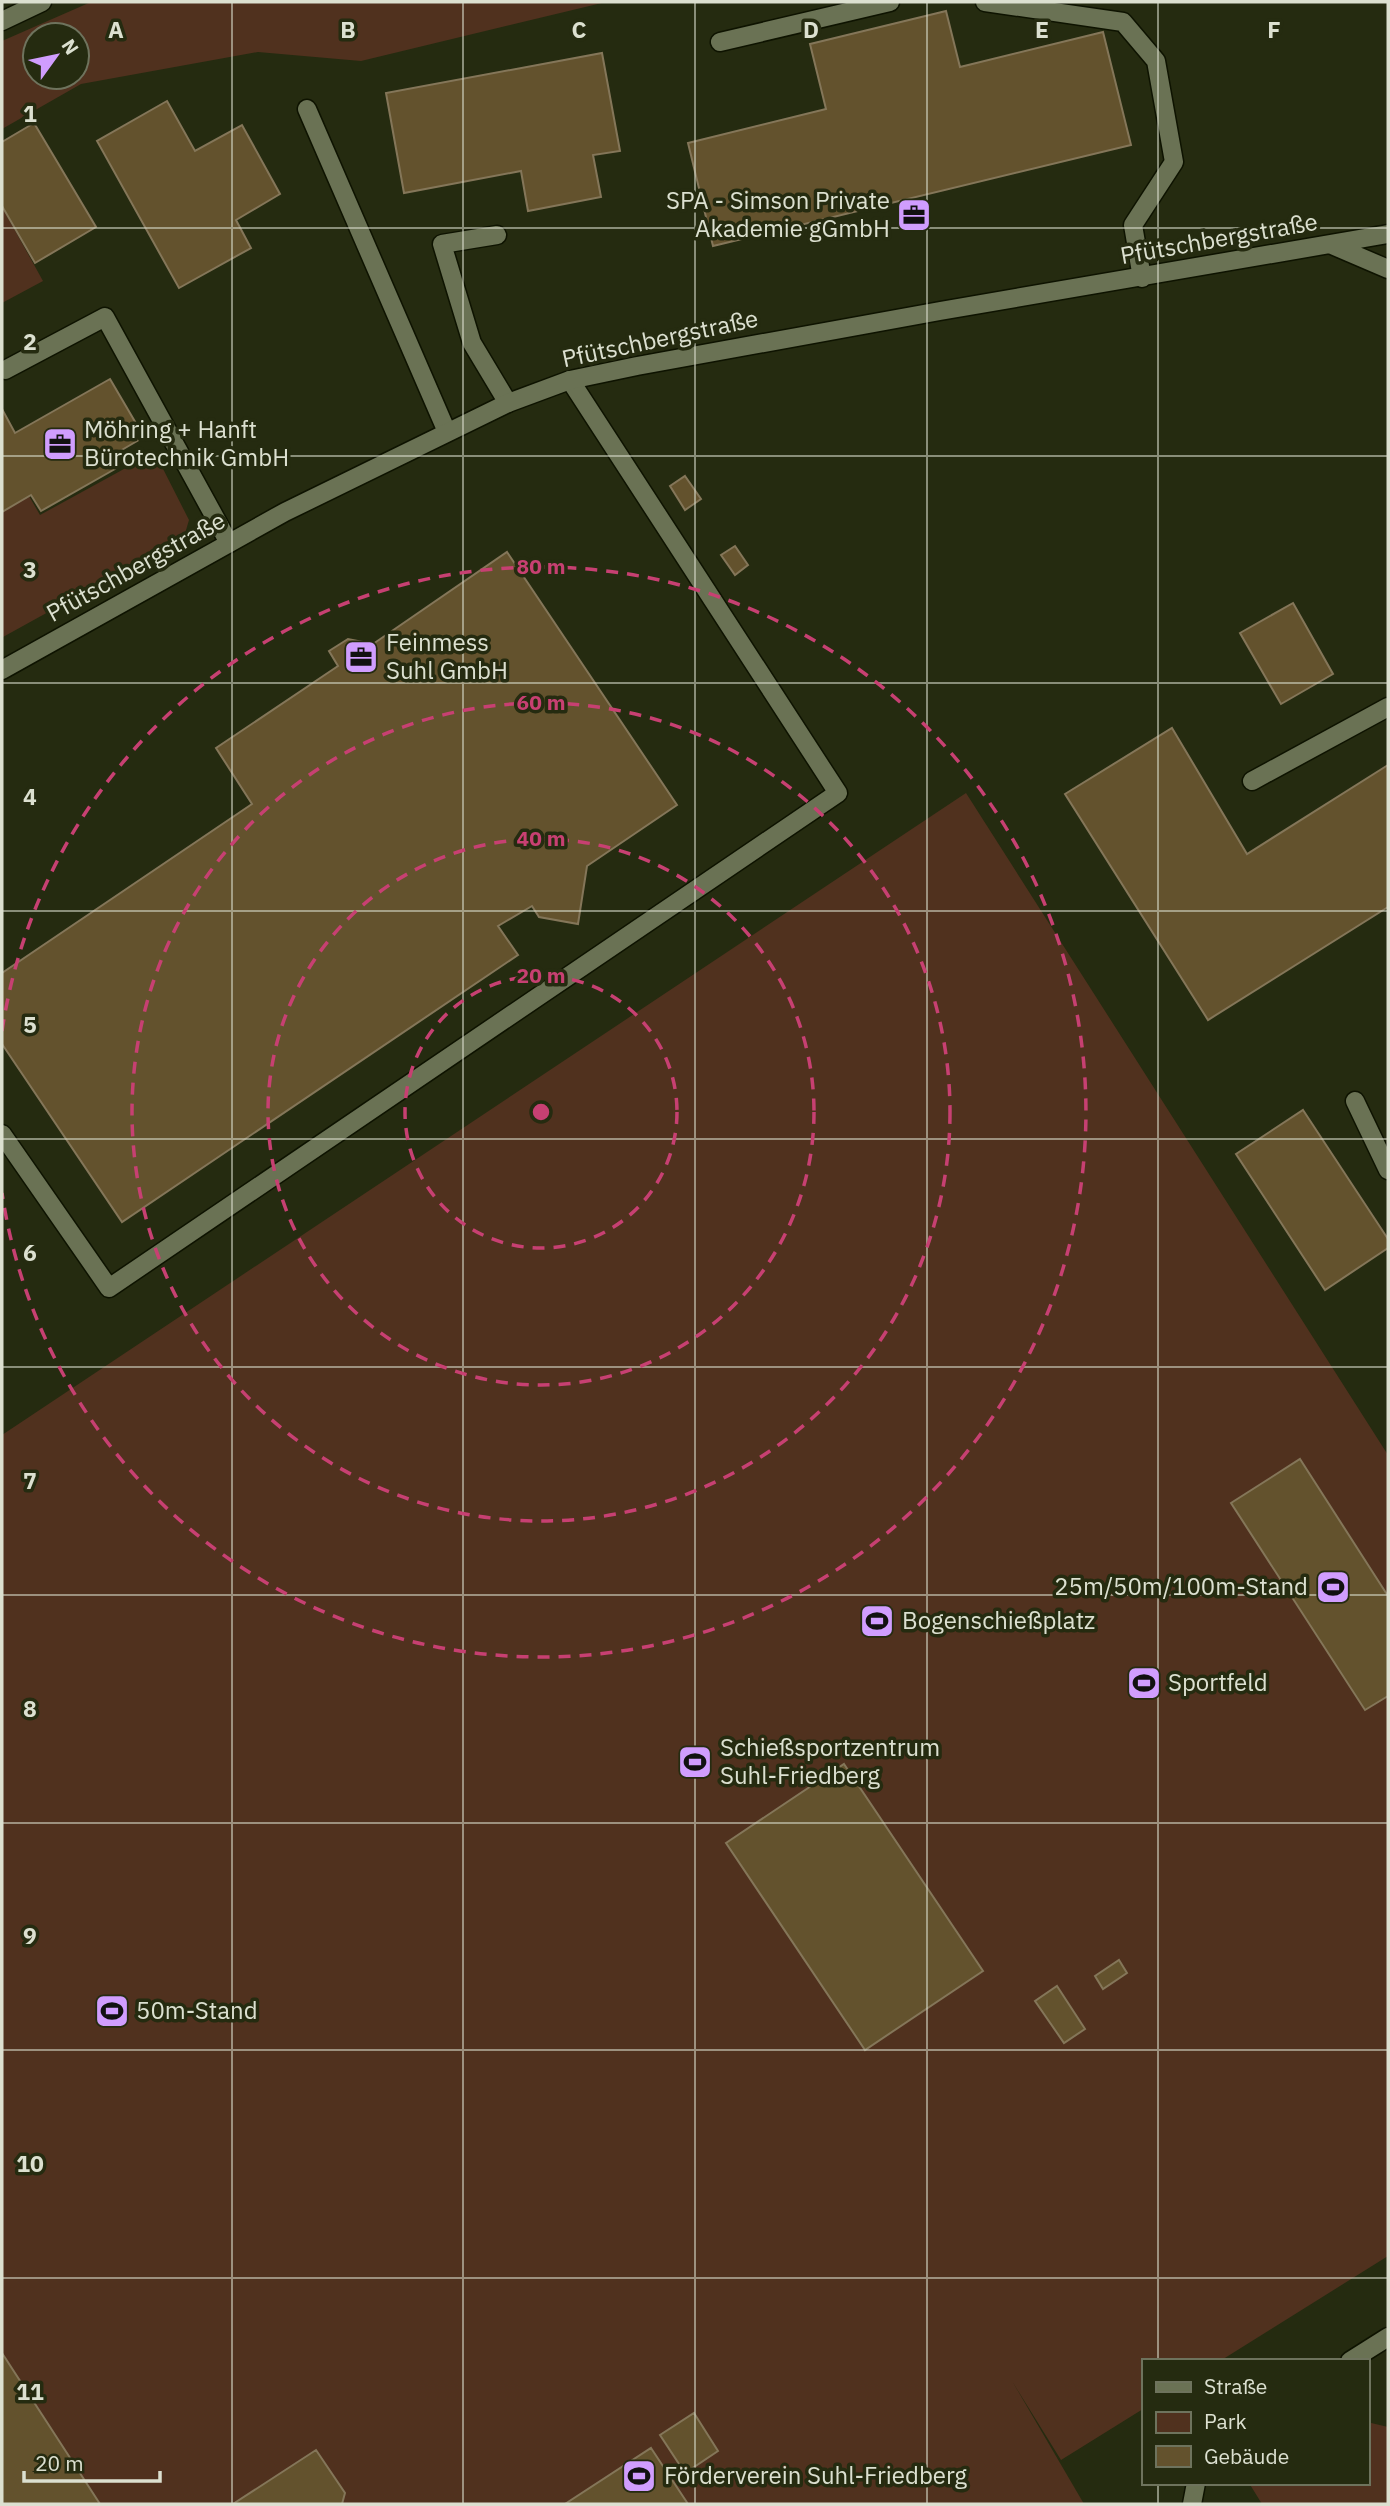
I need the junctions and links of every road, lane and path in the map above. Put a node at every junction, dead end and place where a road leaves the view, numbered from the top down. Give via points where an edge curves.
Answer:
1 (42, 2) edge
2 (890, 2) edge
3 (985, 2) edge
4 (2, 21) edge
5 (720, 41) dead end
6 (307, 109) dead end
7 (497, 234) dead end
8 (1388, 234) edge
9 (1332, 245) junction
10 (1388, 269) edge
11 (1142, 278) junction
12 (5, 370) dead end
13 (570, 380) junction
14 (508, 403) junction
15 (447, 432) junction
16 (229, 543) junction
17 (2, 670) edge
18 (1388, 707) edge
19 (1252, 781) dead end
20 (1355, 1101) dead end
21 (2, 1134) edge
22 (1388, 1170) edge
23 (1388, 2337) edge
24 (1353, 2359) edge
25 (1196, 2485) edge
26 (1192, 2504) edge

1 - 4 street
2 - 5 street
3 - 11 street via 1123,22 1156,61 1174,162 1133,225
6 - 15 street
7 - 14 street via 442,244 472,343
8 - 9 street, Pfütschbergstraße
9 - 10 street
9 - 11 street, Pfütschbergstraße
11 - 13 street, Pfütschbergstraße
12 - 16 street via 105,317
13 - 14 street, Pfütschbergstraße
13 - 21 street via 838,793 109,1288
14 - 15 street, Pfütschbergstraße
15 - 16 street, Pfütschbergstraße
16 - 17 street, Pfütschbergstraße
18 - 19 street
20 - 22 street
23 - 24 street
25 - 26 street

